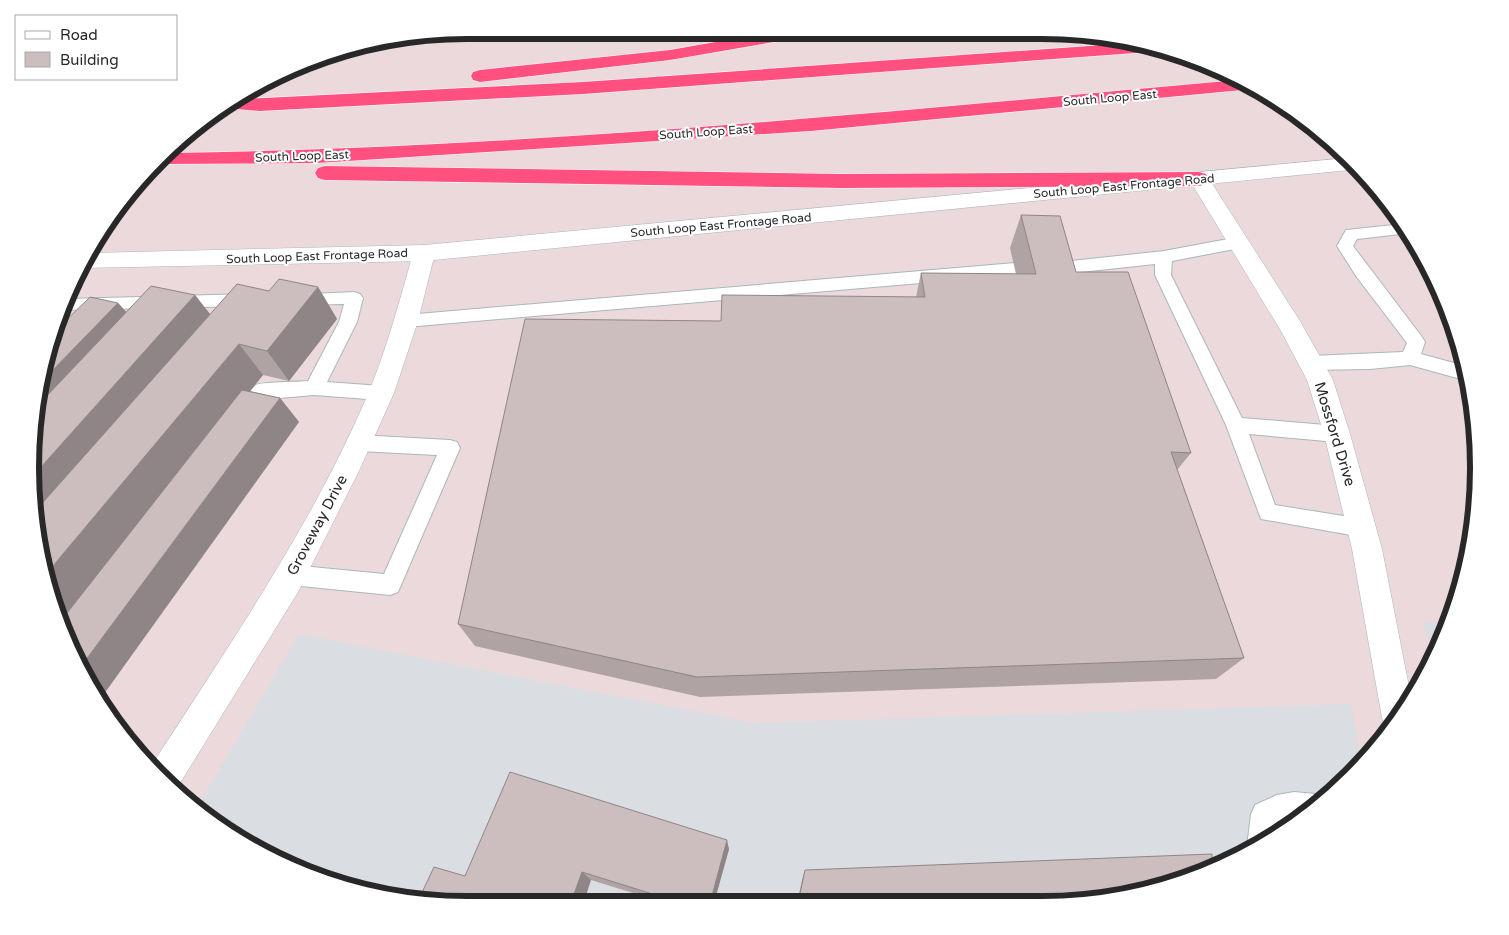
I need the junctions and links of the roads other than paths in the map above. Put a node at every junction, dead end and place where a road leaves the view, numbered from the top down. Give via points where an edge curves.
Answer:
1 (763, 39) edge
2 (1131, 48) edge
3 (1237, 86) edge
4 (240, 104) edge
5 (260, 105) junction
6 (170, 159) edge
7 (163, 165) edge
8 (1346, 165) edge
9 (1198, 179) junction
10 (1398, 230) edge
11 (1239, 242) junction
12 (424, 253) junction
13 (1164, 256) junction
14 (92, 261) edge
15 (1015, 269) dead end
16 (1053, 269) edge
17 (264, 300) edge
18 (283, 300) edge
19 (70, 305) edge
20 (406, 321) junction
21 (1410, 358) junction
22 (1311, 363) junction
23 (1459, 372) edge
24 (314, 388) junction
25 (381, 393) junction
26 (1236, 425) junction
27 (236, 427) edge
28 (1337, 434) junction
29 (358, 444) junction
30 (1362, 528) junction
31 (291, 575) junction
32 (1398, 705) edge
33 (167, 773) edge
34 (1305, 806) edge
35 (1261, 836) edge

1 - 5 highway via 670,55
2 - 5 highway via 583,88
3 - 6 highway, South Loop East via 811,126 317,157
4 - 5 highway
7 - 9 highway via 291,172 812,181
8 - 9 main road, South Loop East Frontage Road
9 - 11 main road, Mossford Drive
9 - 12 main road, South Loop East Frontage Road
10 - 21 lane via 1352,234 1345,246 1416,342
11 - 13 lane
11 - 22 main road, Mossford Drive
12 - 14 main road, South Loop East Frontage Road
12 - 20 main road, Groveway Drive
13 - 16 lane
13 - 26 lane via 1162,275
15 - 20 lane
17 - 19 lane
18 - 24 lane via 354,298 348,322
20 - 25 main road, Groveway Drive
21 - 22 lane
21 - 23 lane
22 - 28 main road, Mossford Drive via 1320,380
24 - 25 lane
24 - 27 lane via 263,389
25 - 29 main road, Groveway Drive
26 - 28 lane
26 - 30 lane via 1268,512
28 - 30 main road, Mossford Drive
29 - 31 main road, Groveway Drive
29 - 31 lane via 450,448 390,585
30 - 32 main road, Mossford Drive
31 - 33 main road, Groveway Drive
34 - 35 lane via 1283,804 1264,814

